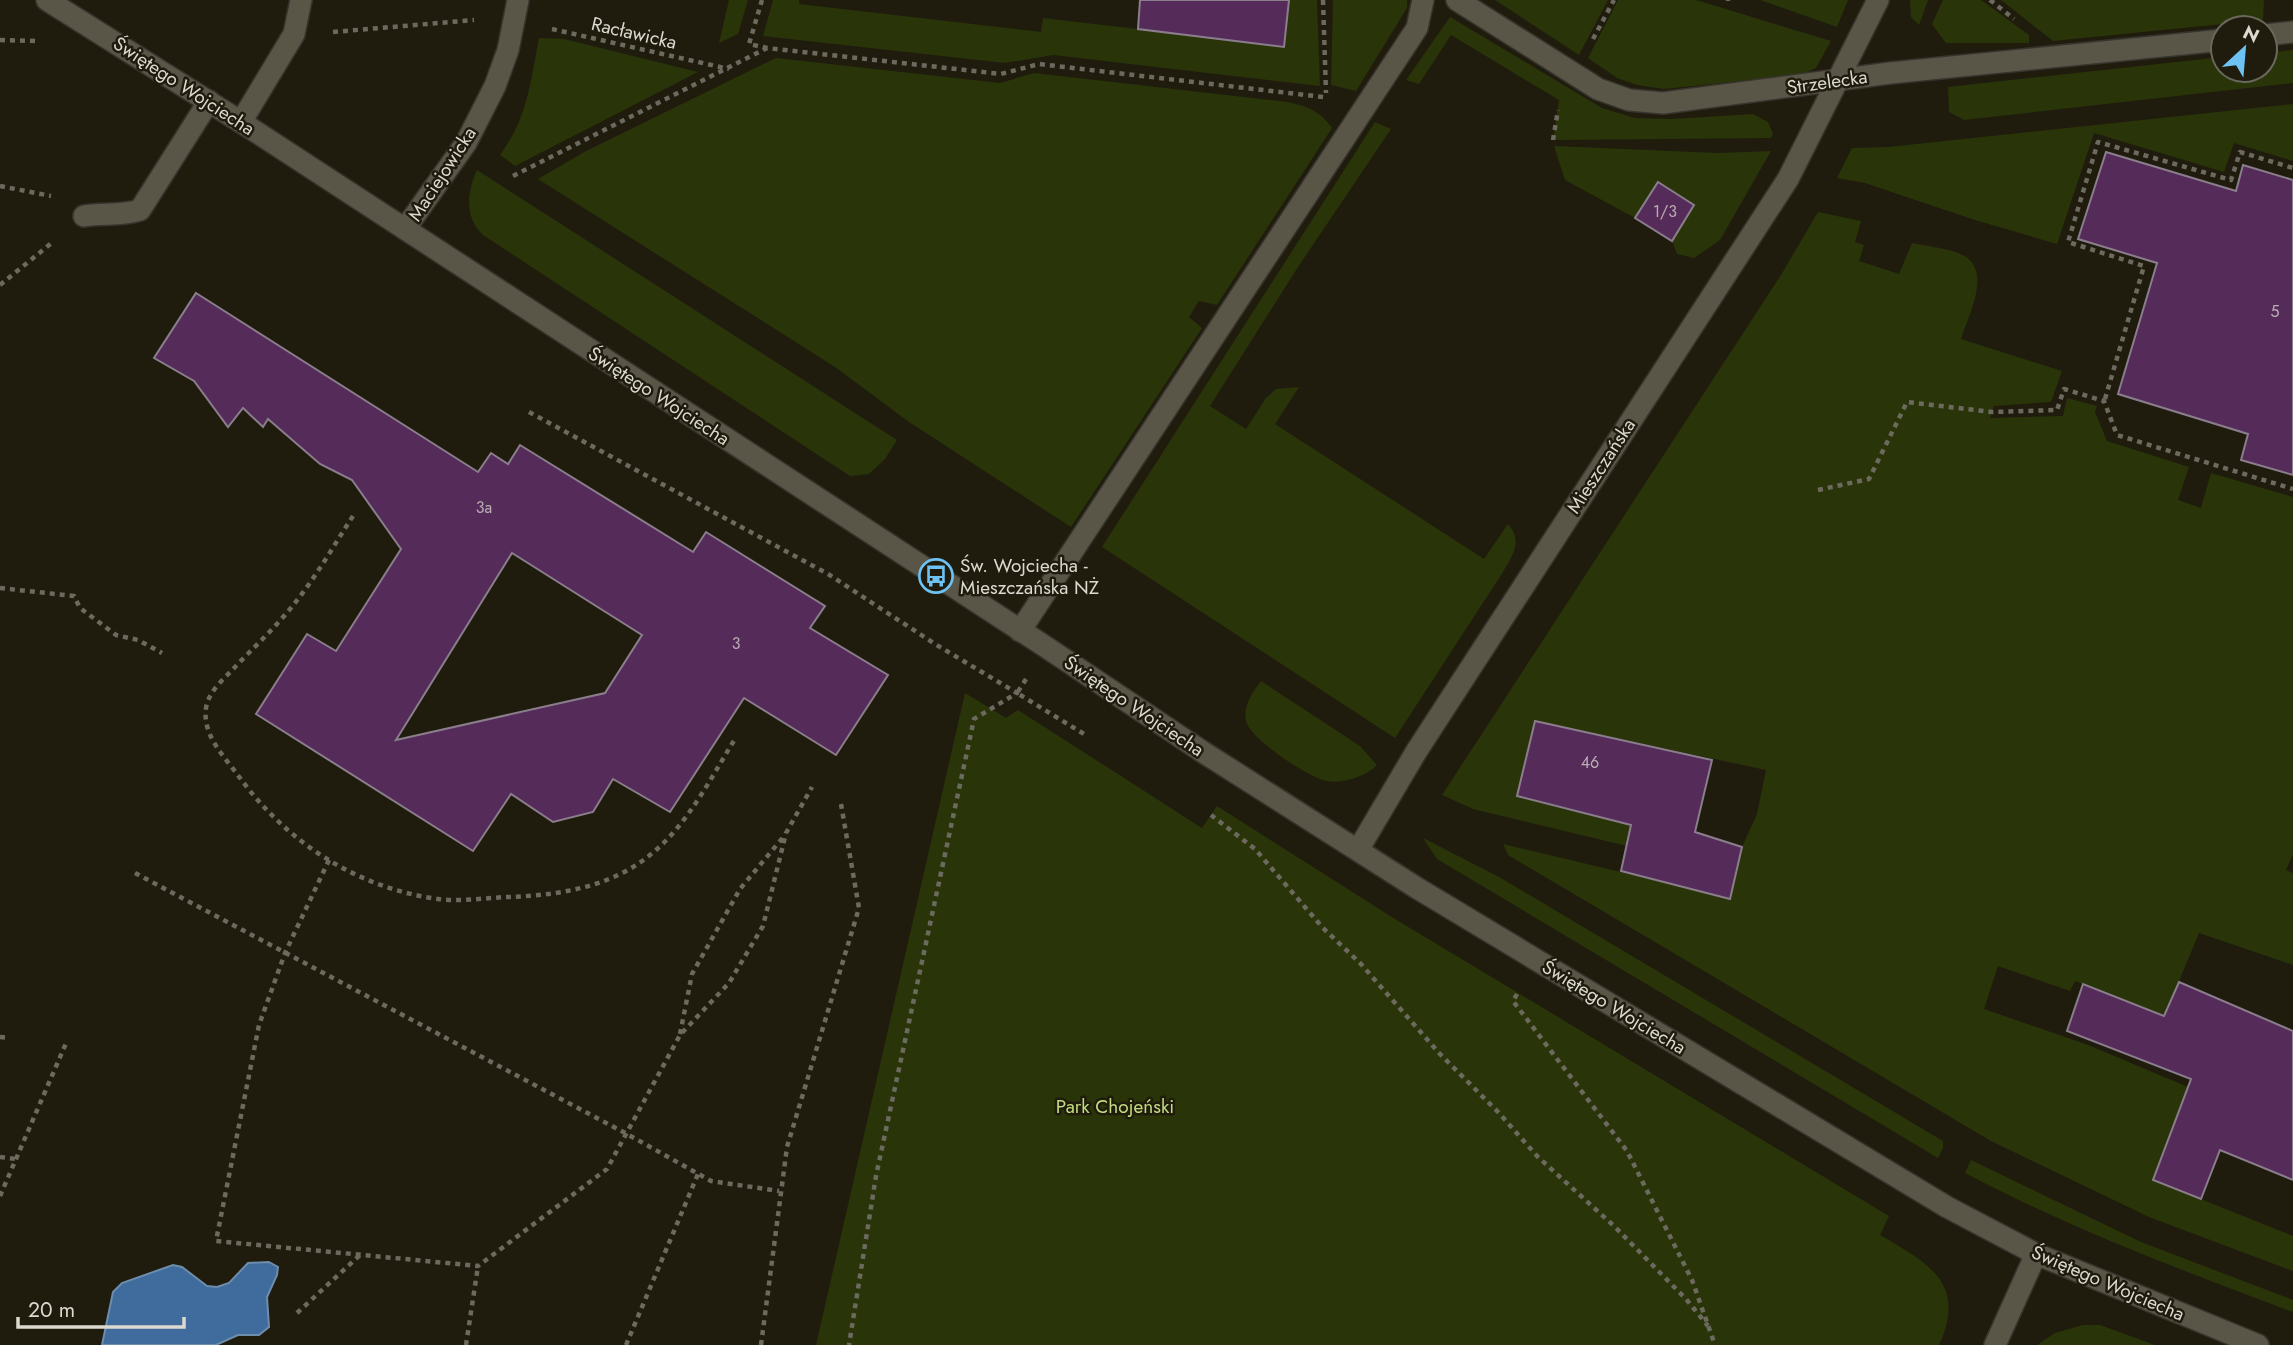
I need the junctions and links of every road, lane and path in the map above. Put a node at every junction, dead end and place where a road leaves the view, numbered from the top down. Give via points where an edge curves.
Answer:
1 (47, 0) edge
2 (302, 0) edge
3 (518, 0) edge
4 (762, 0) edge
5 (1323, 0) edge
6 (1423, 0) edge
7 (1457, 0) edge
8 (1878, 0) edge
9 (483, 19) dead end
10 (545, 28) dead end
11 (294, 34) junction
12 (2209, 41) edge
13 (767, 48) junction
14 (729, 69) junction
15 (1839, 80) junction
16 (209, 102) junction
17 (241, 122) junction
18 (2293, 168) edge
19 (513, 177) dead end
20 (0, 186) edge
21 (84, 216) junction
22 (405, 229) junction
23 (0, 285) edge
24 (2105, 399) dead end
25 (529, 412) dead end
26 (2293, 489) edge
27 (1818, 490) dead end
28 (354, 516) dead end
29 (0, 587) edge
30 (1020, 631) junction
31 (162, 653) dead end
32 (735, 738) dead end
33 (812, 787) dead end
34 (841, 804) dead end
35 (1211, 815) dead end
36 (786, 833) junction
37 (1358, 850) junction
38 (328, 860) junction
39 (135, 873) dead end
40 (285, 953) junction
41 (1534, 959) junction
42 (680, 1035) junction
43 (0, 1037) edge
44 (9, 1038) dead end
45 (67, 1041) dead end
46 (627, 1133) junction
47 (0, 1157) edge
48 (16, 1159) junction
49 (698, 1174) junction
50 (779, 1191) junction
51 (0, 1196) edge
52 (361, 1254) junction
53 (2036, 1254) junction
54 (478, 1266) junction
55 (297, 1313) dead end
56 (1708, 1326) junction
57 (466, 1345) edge
58 (626, 1345) edge
59 (761, 1345) edge
60 (849, 1345) edge
61 (1715, 1345) edge
62 (1995, 1345) edge
63 (2258, 1345) edge

1 - 16 street, Świętego Wojciecha
2 - 11 street
3 - 22 street, Maciejowicka via 495,86 466,143
4 - 13 path via 749,44
5 - 13 path via 1326,98 1039,64 1001,74
6 - 30 street via 1418,27
7 - 15 street, Strzelecka via 1598,89 1629,100 1662,103
8 - 15 street, Mieszczańska
9 - 11 path
10 - 14 path, Racławicka
11 - 17 street
12 - 15 street, Strzelecka
13 - 14 path
14 - 19 path
15 - 37 street, Mieszczańska via 1788,179 1431,729
16 - 17 street, Świętego Wojciecha
16 - 21 street via 140,210 127,215
17 - 22 street, Świętego Wojciecha
18 - 24 path via 2240,152 2231,180 2098,142 2068,242 2144,266
20 - 21 path via 57,198
21 - 23 path
22 - 30 street, Świętego Wojciecha
25 - 60 path via 828,574 1017,693 974,719 876,1176
26 - 27 path via 2117,435 2104,401 2064,389 2057,410 1992,412 1907,402 1869,479
28 - 38 path via 295,603 214,690 206,709 210,737 249,790 278,822
29 - 31 path via 74,596 80,608 116,635
30 - 37 street, Świętego Wojciecha
32 - 38 path via 681,825 637,865 588,886 533,896 441,899 377,884
33 - 36 path
34 - 50 path via 859,908 787,1147
35 - 56 path via 1255,849 1439,1053
36 - 42 path via 740,889 692,974
36 - 42 path via 762,926 729,983
37 - 41 street, Świętego Wojciecha
38 - 40 path
39 - 40 path
40 - 46 path
40 - 52 path via 257,1035 216,1241
41 - 53 street, Świętego Wojciecha via 1907,1184
41 - 56 path via 1513,1001 1627,1151 1692,1280
42 - 46 path
43 - 44 path
45 - 48 path
46 - 49 path
46 - 54 path via 607,1169
47 - 48 path
48 - 51 path
49 - 50 path via 711,1181
49 - 58 path
50 - 59 path
52 - 54 path
52 - 55 path
53 - 62 street
53 - 63 street, Świętego Wojciecha
54 - 57 path
56 - 61 path

